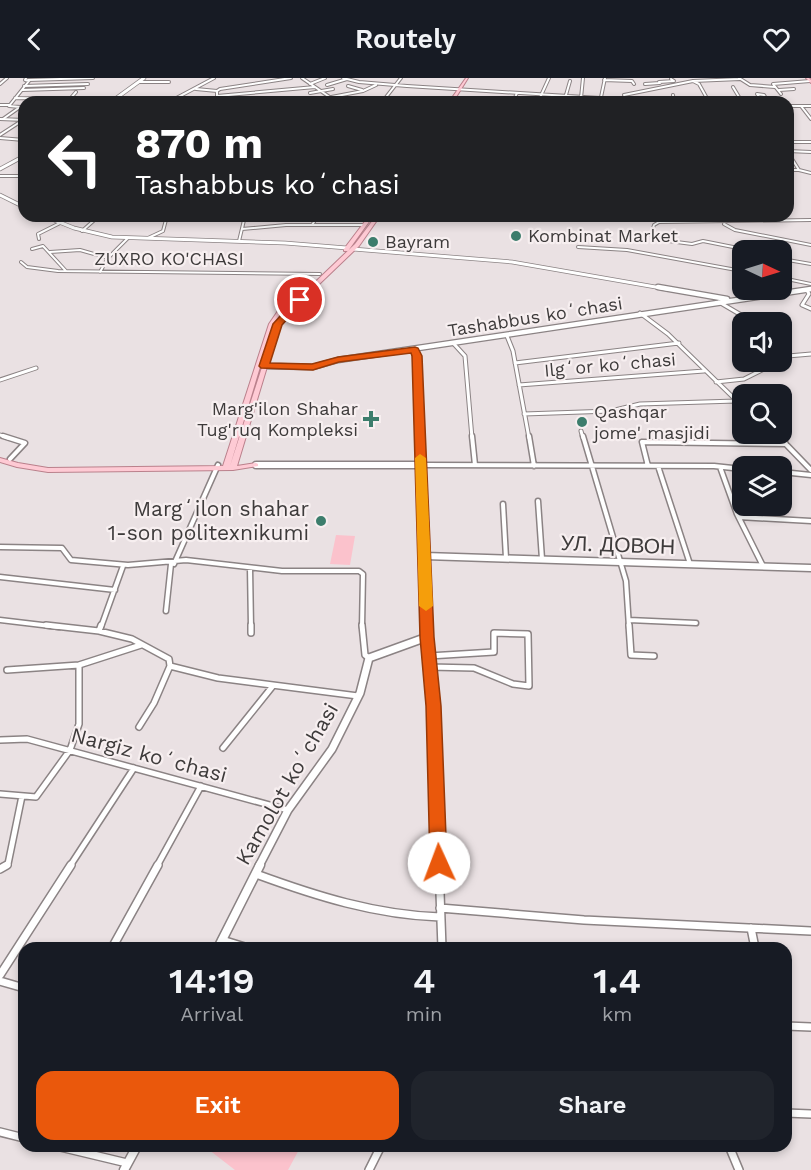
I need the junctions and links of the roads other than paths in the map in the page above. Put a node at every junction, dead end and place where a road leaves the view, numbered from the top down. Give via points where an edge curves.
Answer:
1 (7, 78) edge
2 (93, 78) edge
3 (144, 78) edge
4 (214, 78) edge
5 (291, 78) edge
6 (302, 78) edge
7 (325, 78) edge
8 (343, 78) edge
9 (370, 78) edge
10 (400, 78) edge
11 (469, 78) edge
12 (549, 78) edge
13 (583, 78) edge
14 (656, 78) edge
15 (27, 79) edge
16 (347, 79) edge
17 (604, 79) edge
18 (671, 79) edge
19 (740, 79) edge
20 (570, 81) dead end
21 (693, 81) junction
22 (809, 81) edge
23 (139, 82) junction
24 (170, 82) dead end
25 (366, 83) junction
26 (659, 83) junction
27 (0, 84) edge
28 (88, 84) dead end
29 (310, 84) junction
30 (379, 84) junction
31 (634, 84) dead end
32 (645, 84) dead end
33 (327, 85) dead end
34 (396, 85) junction
35 (24, 86) junction
36 (348, 86) dead end
37 (315, 87) junction
38 (665, 87) junction
39 (733, 87) dead end
40 (775, 87) junction
41 (84, 88) dead end
42 (194, 88) junction
43 (333, 89) dead end
44 (794, 89) dead end
45 (22, 90) junction
46 (364, 90) junction
47 (461, 90) junction
48 (779, 90) junction
49 (217, 91) junction
50 (321, 91) junction
51 (76, 92) dead end
52 (310, 93) dead end
53 (518, 93) junction
54 (781, 94) dead end
55 (541, 95) junction
56 (624, 95) dead end
57 (73, 96) edge
58 (119, 96) edge
59 (180, 96) edge
60 (216, 96) edge
61 (226, 96) edge
62 (328, 96) edge
63 (339, 96) edge
64 (387, 96) edge
65 (457, 96) edge
66 (516, 96) edge
67 (565, 96) joint
68 (580, 96) edge
69 (601, 96) edge
70 (706, 96) edge
71 (739, 96) edge
72 (15, 98) junction
73 (18, 98) edge
74 (0, 105) edge
75 (10, 105) junction
76 (18, 106) edge
77 (794, 106) edge
78 (801, 106) junction
79 (811, 106) edge
80 (18, 109) edge
81 (1, 119) edge
82 (811, 119) edge
83 (18, 120) edge
84 (18, 124) edge
85 (0, 137) edge
86 (18, 139) edge
87 (794, 142) edge
88 (811, 142) edge
89 (794, 152) edge
90 (810, 154) edge
91 (18, 159) edge
92 (794, 161) edge
93 (0, 169) edge
94 (794, 170) edge
95 (799, 170) junction
96 (811, 173) edge
97 (0, 176) edge
98 (18, 176) edge
99 (0, 195) edge
100 (18, 204) edge
101 (794, 220) edge
102 (810, 220) edge
103 (92, 222) edge
104 (165, 222) edge
105 (244, 222) edge
106 (314, 222) edge
107 (366, 222) edge
108 (373, 222) edge
109 (736, 222) edge
110 (60, 223) joint
111 (723, 223) junction
112 (312, 225) junction
113 (364, 225) junction
114 (811, 225) edge
115 (242, 229) junction
116 (82, 231) junction
117 (128, 238) junction
118 (148, 238) junction
119 (39, 239) dead end
120 (239, 241) junction
121 (811, 245) edge
122 (578, 247) dead end
123 (732, 247) edge
124 (32, 249) dead end
125 (350, 249) junction
126 (50, 252) junction
127 (108, 258) junction
128 (792, 261) edge
129 (21, 262) dead end
130 (811, 264) edge
131 (732, 269) edge
132 (66, 271) junction
133 (100, 272) junction
134 (320, 274) junction
135 (792, 280) edge
136 (811, 284) edge
137 (809, 289) edge
138 (792, 291) edge
139 (715, 297) junction
140 (732, 300) edge
141 (733, 300) edge
142 (719, 302) junction
143 (811, 309) edge
144 (736, 312) edge
145 (640, 313) junction
146 (507, 336) junction
147 (679, 343) junction
148 (454, 344) junction
149 (415, 350) junction
150 (811, 354) edge
151 (792, 356) edge
152 (515, 363) junction
153 (261, 366) junction
154 (36, 368) dead end
155 (704, 371) junction
156 (758, 372) edge
157 (0, 380) edge
158 (716, 382) junction
159 (519, 385) junction
160 (732, 396) edge
161 (732, 400) edge
162 (524, 414) junction
163 (581, 431) dead end
164 (0, 435) edge
165 (732, 443) edge
166 (786, 444) edge
167 (0, 458) edge
168 (10, 459) junction
169 (256, 465) joint
170 (421, 465) junction
171 (475, 465) junction
172 (534, 466) junction
173 (593, 466) junction
174 (648, 466) junction
175 (658, 466) junction
176 (218, 467) junction
177 (230, 467) junction
178 (720, 467) junction
179 (732, 468) edge
180 (811, 470) edge
181 (792, 473) edge
182 (811, 475) edge
183 (538, 501) dead end
184 (503, 504) dead end
185 (739, 517) junction
186 (811, 521) edge
187 (0, 547) edge
188 (424, 556) junction
189 (506, 558) junction
190 (542, 559) junction
191 (621, 562) junction
192 (172, 564) junction
193 (690, 564) junction
194 (123, 566) junction
195 (763, 566) junction
196 (250, 568) junction
197 (811, 568) edge
198 (0, 577) edge
199 (115, 590) junction
200 (166, 611) dead end
201 (0, 620) edge
202 (629, 620) junction
203 (696, 623) dead end
204 (99, 631) junction
205 (251, 633) dead end
206 (427, 637) junction
207 (141, 645) junction
208 (429, 656) junction
209 (654, 656) dead end
210 (369, 658) junction
211 (79, 665) junction
212 (170, 666) junction
213 (430, 668) junction
214 (7, 670) dead end
215 (272, 687) junction
216 (358, 696) junction
217 (139, 727) dead end
218 (0, 740) edge
219 (223, 748) dead end
220 (70, 750) junction
221 (134, 768) junction
222 (201, 786) junction
223 (0, 794) edge
224 (22, 796) junction
225 (288, 810) junction
226 (0, 869) edge
227 (256, 874) junction
228 (440, 908) junction
229 (440, 917) junction
230 (751, 928) junction
231 (811, 931) edge
232 (21, 942) edge
233 (114, 942) edge
234 (221, 942) edge
235 (442, 942) edge
236 (754, 942) edge
237 (18, 947) edge
238 (0, 975) edge
239 (0, 981) edge
240 (18, 986) edge
241 (792, 1026) edge
242 (811, 1027) edge
243 (792, 1113) edge
244 (811, 1114) edge
245 (0, 1132) edge
246 (18, 1136) edge
247 (76, 1152) edge
248 (134, 1152) edge
249 (378, 1152) edge
250 (732, 1152) edge
251 (125, 1167) edge
252 (369, 1170) edge
253 (739, 1170) edge

1 - 27 street
2 - 15 street
3 - 23 main road
4 - 42 street
5 - 49 street
6 - 29 street
7 - 29 street
8 - 16 street
9 - 25 street
10 - 34 street
11 - 47 main road
12 - 55 street
13 - 68 street
14 - 26 street
15 - 35 street
16 - 25 street
16 - 33 street
17 - 31 street
17 - 69 street
18 - 26 street via 674,81
19 - 21 street
19 - 40 street via 750,85
20 - 67 street
21 - 38 street
21 - 70 street
22 - 40 street via 787,81 773,84
23 - 24 street
23 - 58 main road
25 - 30 street
26 - 32 street
26 - 38 street
28 - 35 street
29 - 37 street
30 - 34 street
30 - 46 street
34 - 47 street
34 - 64 street
35 - 45 street
36 - 46 street
37 - 50 street
37 - 61 street
38 - 56 street
39 - 71 street
40 - 48 street
41 - 45 street
42 - 49 street
42 - 59 street
43 - 50 street
44 - 48 street
45 - 72 street
46 - 63 street
47 - 53 street
47 - 65 main road
48 - 54 street
49 - 60 street
50 - 52 street
50 - 62 street
51 - 57 street
53 - 55 street
53 - 66 street
55 - 67 street
72 - 73 street
72 - 75 street
74 - 75 street
75 - 76 street
77 - 78 street
78 - 79 street
78 - 82 street
80 - 81 street
81 - 83 street
84 - 85 street
85 - 86 street
87 - 88 street
89 - 90 street
91 - 93 main road
92 - 95 street
94 - 95 street
95 - 96 street
97 - 98 street
99 - 100 street
101 - 102 street
102 - 114 street
103 - 116 street
104 - 118 street via 163,231
105 - 115 street
106 - 112 street
107 - 113 main road
108 - 125 main road
109 - 111 street
110 - 116 street
110 - 119 street via 38,234
111 - 121 street via 735,230
111 - 123 street via 659,222 651,235 658,240 678,239 692,244 703,241
112 - 113 street
112 - 115 street
113 - 125 main road
115 - 120 street
116 - 117 street
117 - 118 street
117 - 127 street
118 - 120 street
120 - 125 street
122 - 131 street via 627,250
124 - 126 street via 43,246
125 - 134 main road
125 - 139 street via 512,262
125 - 153 main road via 282,317
126 - 127 street via 70,249
126 - 132 street
127 - 133 street
128 - 130 street
129 - 132 street, ZUXRO KO'CHASI via 29,268
132 - 133 street, ZUXRO KO'CHASI
133 - 134 street, ZUXRO KO'CHASI
134 - 153 main road via 275,317
135 - 136 street
137 - 138 street, Tashabbus koʻchasi
137 - 143 street via 802,305
139 - 140 street
139 - 142 street
141 - 142 street, Tashabbus koʻchasi
142 - 144 street
142 - 145 street, Tashabbus koʻchasi
145 - 146 street, Tashabbus koʻchasi
145 - 147 street
146 - 148 street, Tashabbus koʻchasi
146 - 152 street
147 - 152 street
147 - 155 street
148 - 149 street, Tashabbus koʻchasi
148 - 171 street via 465,356
149 - 153 street, Tashabbus koʻchasi via 313,367
149 - 170 street
150 - 151 street
152 - 159 street
153 - 177 main road
154 - 157 street
155 - 158 street
155 - 159 street, Ilgʻor koʻchasi
156 - 158 street via 744,379
158 - 160 street
159 - 162 street
161 - 162 street via 646,403 600,412
162 - 172 street
163 - 173 street
164 - 168 street via 25,443
165 - 174 street via 642,442
166 - 180 street
167 - 168 main road
167 - 176 main road via 48,470
168 - 176 main road via 49,466
169 - 170 main road
169 - 177 main road
170 - 171 street
170 - 188 main road
171 - 172 street
172 - 173 street
173 - 174 street
173 - 191 street
174 - 175 street
175 - 178 street
175 - 193 street
176 - 177 main road
176 - 192 street
178 - 179 street
178 - 185 street
181 - 182 street
183 - 190 street
184 - 189 street
185 - 186 street
185 - 195 street
187 - 194 street via 62,548 71,560
188 - 189 main road, УЛ. ДОВОН
188 - 206 street
189 - 190 main road, УЛ. ДОВОН
190 - 191 main road, УЛ. ДОВОН
191 - 193 main road, УЛ. ДОВОН
191 - 202 street
192 - 194 street
192 - 196 street via 186,561
192 - 200 street
193 - 195 main road, УЛ. ДОВОН
194 - 199 street
195 - 197 main road, УЛ. ДОВОН
196 - 205 street
196 - 210 street via 362,572 362,624 365,655
198 - 199 street
199 - 204 street
201 - 204 street
202 - 203 street
202 - 209 street via 631,654
204 - 207 street
206 - 208 street
206 - 210 street
207 - 211 street
207 - 212 street via 169,659
208 - 213 street
208 - 213 street via 495,652 494,633 528,634 529,686 511,686 495,675 472,668
210 - 216 street, Kamolot koʻchasi
211 - 214 street
211 - 220 street via 79,724
212 - 215 street
212 - 217 street
213 - 228 street
215 - 216 street
215 - 219 street
216 - 225 street, Kamolot koʻchasi via 332,749
218 - 220 street, Nargiz koʻchasi via 27,739
220 - 221 street, Nargiz koʻchasi
220 - 224 street via 36,797
221 - 222 street, Nargiz koʻchasi
221 - 232 street
222 - 225 street, Nargiz koʻchasi
222 - 233 street
223 - 224 street
224 - 226 street via 8,864
225 - 227 street, Kamolot koʻchasi
227 - 229 street via 320,897 387,912
227 - 234 street, Kamolot koʻchasi
228 - 229 street
228 - 230 street
229 - 235 street
230 - 231 street
230 - 236 street
237 - 238 street
239 - 240 street
241 - 242 street
243 - 244 street
245 - 246 street
247 - 251 street
248 - 251 street
249 - 252 street
250 - 253 street

